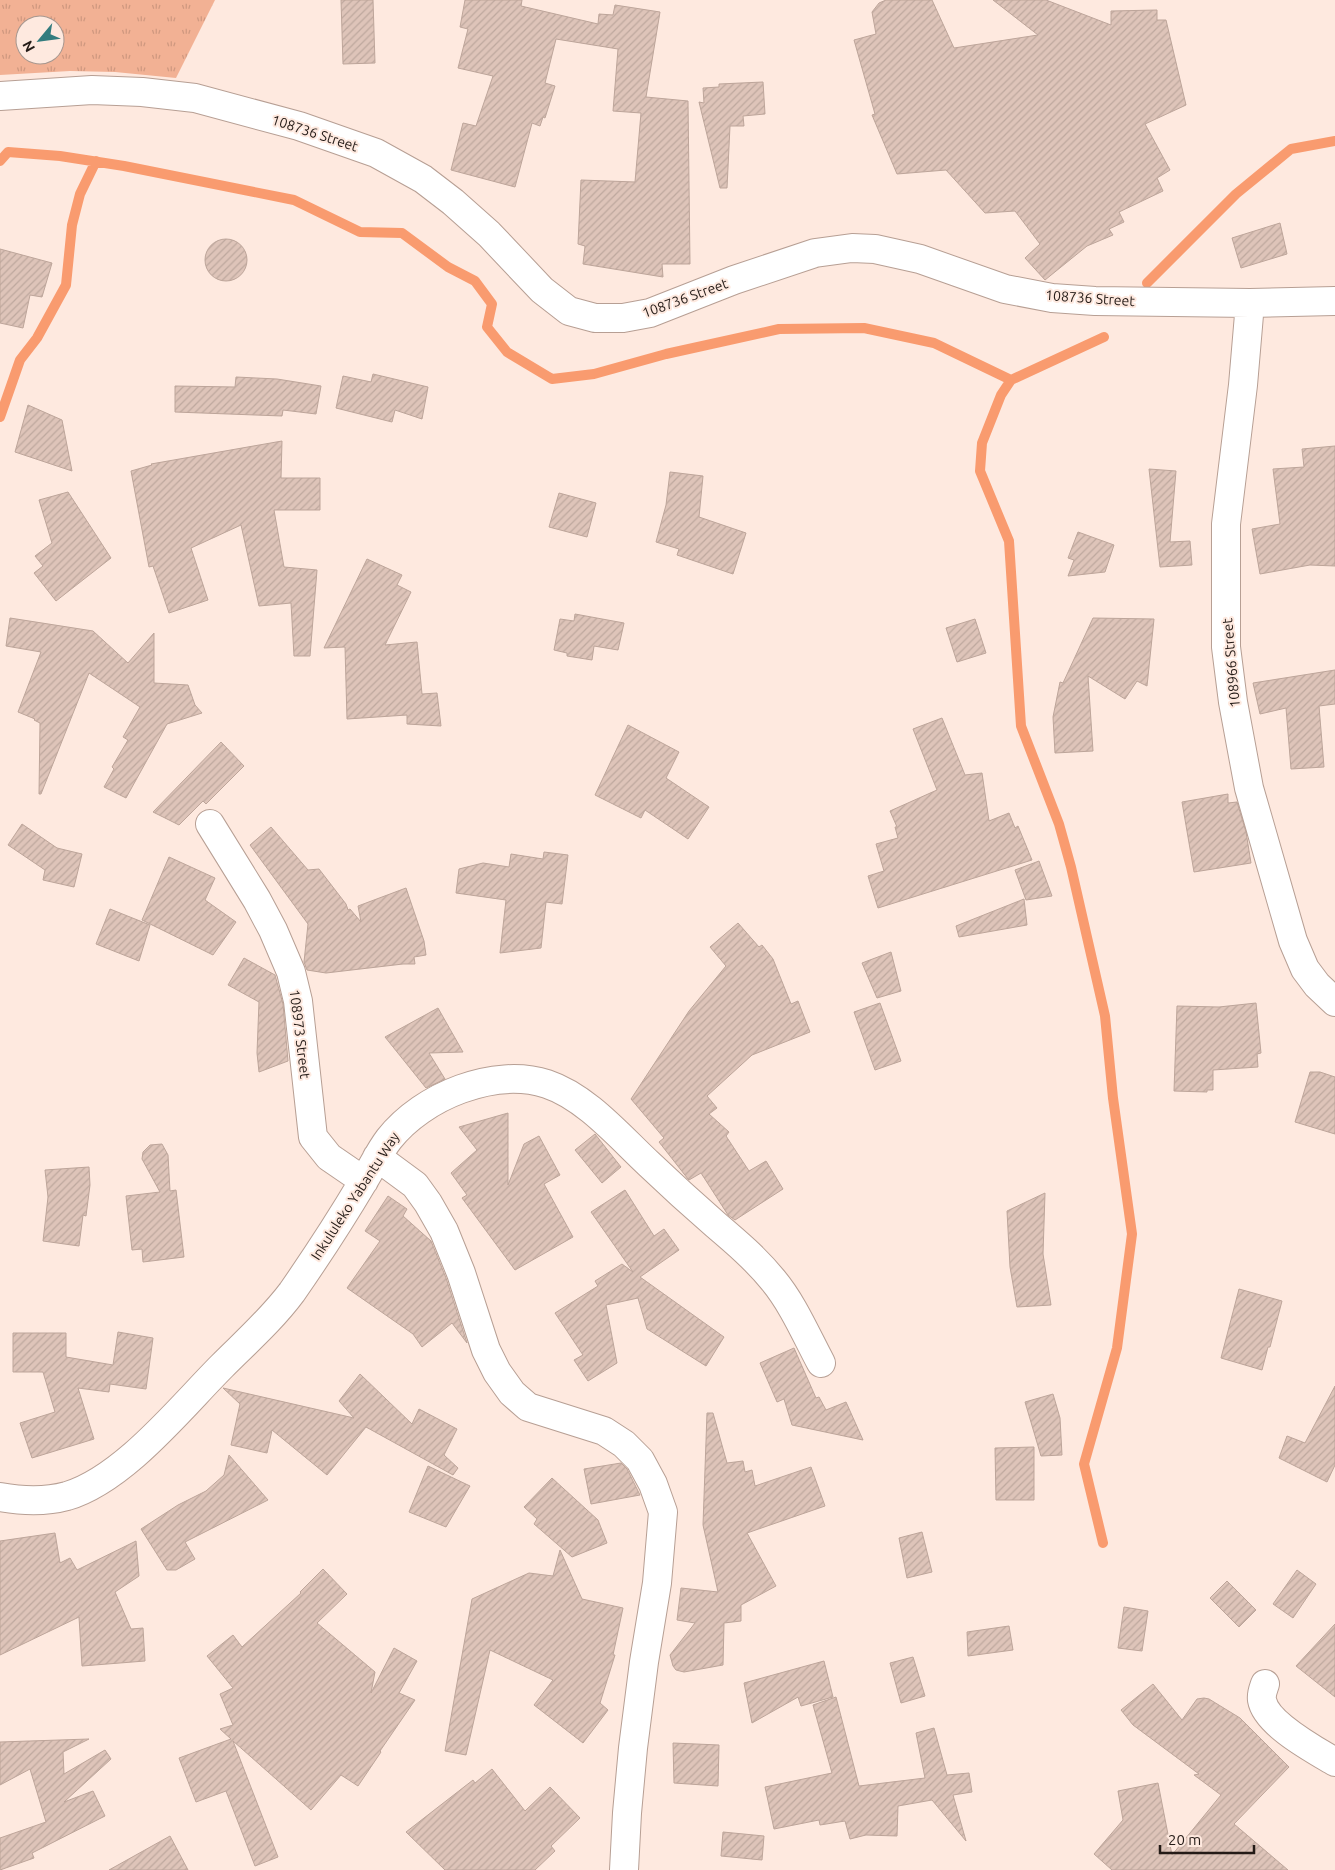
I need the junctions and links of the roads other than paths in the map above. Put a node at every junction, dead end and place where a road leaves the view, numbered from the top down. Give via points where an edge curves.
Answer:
1 (0, 96) edge
2 (1335, 301) edge
3 (1250, 302) junction
4 (210, 824) dead end
5 (1335, 1002) edge
6 (377, 1158) junction
7 (364, 1181) junction
8 (821, 1363) dead end
9 (0, 1497) edge
10 (1265, 1684) dead end
11 (1335, 1762) edge
12 (624, 1870) edge

1 - 3 street, 108736 Street via 92,90 196,98 299,126 376,153 423,179 453,202 489,234 542,290 569,310 595,318 623,318 650,313 815,252 852,248 875,249 920,259 1005,289 1052,298
2 - 3 street, 108736 Street
3 - 5 street, 108966 Street via 1226,524 1226,647 1249,788 1293,941 1305,969 1317,986
4 - 7 street, 108973 Street via 258,900 291,972 298,1001 313,1137 329,1157
6 - 7 street, Inkululeko Yabantu Way
6 - 8 street, Inkululeko Yabantu Way via 389,1139 414,1114 461,1089 499,1079 546,1084 562,1091 583,1102 754,1258 790,1305
6 - 12 street via 415,1185 428,1203 444,1231 461,1273 486,1350 512,1393 528,1407 604,1431 624,1444 640,1460 662,1512 658,1583 633,1748
7 - 9 street, Inkululeko Yabantu Way via 291,1293 270,1318 132,1456 100,1481 70,1495 45,1501
10 - 11 street via 1262,1702 1268,1712 1289,1733

